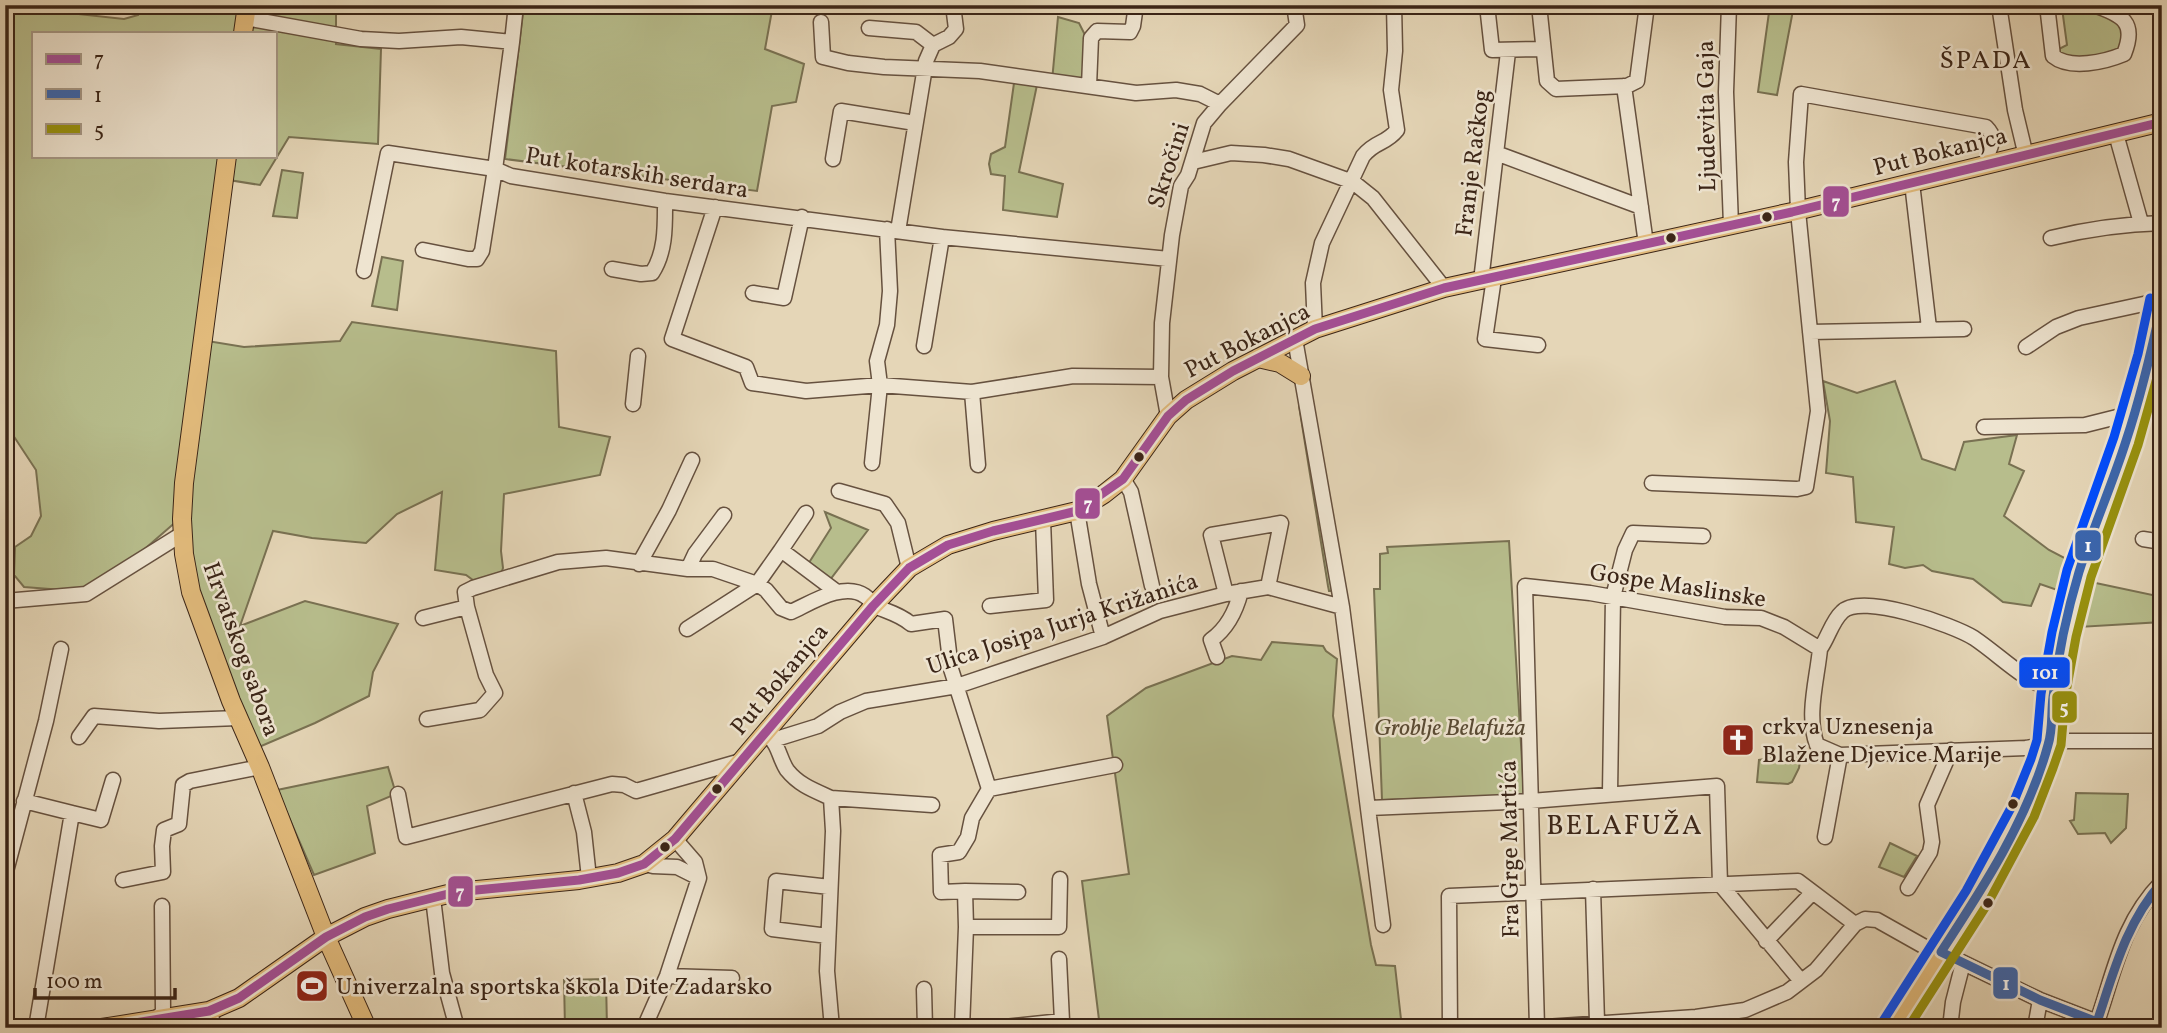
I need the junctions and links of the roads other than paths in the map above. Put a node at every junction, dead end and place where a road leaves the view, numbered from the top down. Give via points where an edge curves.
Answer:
1 (516, 5) edge
2 (953, 5) edge
3 (1136, 5) edge
4 (1294, 5) edge
5 (1394, 5) edge
6 (1487, 5) edge
7 (1539, 5) edge
8 (1647, 5) edge
9 (1728, 5) edge
10 (1999, 5) edge
11 (2047, 5) edge
12 (2094, 5) edge
13 (245, 19) edge
14 (821, 22) dead end
15 (869, 28) dead end
16 (512, 42) junction
17 (933, 45) junction
18 (1544, 49) junction
19 (1508, 52) junction
20 (925, 70) junction
21 (1089, 86) junction
22 (1624, 86) junction
23 (1220, 104) junction
24 (2162, 122) edge
25 (915, 123) junction
26 (2140, 128) junction
27 (2116, 134) junction
28 (2162, 137) edge
29 (1989, 151) dead end
30 (1496, 153) junction
31 (2026, 156) junction
32 (227, 158) edge
33 (833, 159) dead end
34 (1193, 162) junction
35 (495, 169) junction
36 (1353, 182) junction
37 (1912, 183) junction
38 (665, 201) junction
39 (1641, 207) junction
40 (715, 208) junction
41 (1798, 211) junction
42 (802, 217) junction
43 (2141, 223) junction
44 (2162, 223) edge
45 (1731, 226) junction
46 (892, 230) junction
47 (942, 237) junction
48 (2050, 238) dead end
49 (1646, 244) junction
50 (423, 250) dead end
51 (1169, 260) junction
52 (612, 269) dead end
53 (364, 271) dead end
54 (1488, 279) junction
55 (1444, 288) junction
56 (753, 293) dead end
57 (2162, 301) edge
58 (1929, 328) junction
59 (1315, 329) junction
60 (1964, 329) dead end
61 (1810, 332) junction
62 (1295, 339) junction
63 (1538, 345) dead end
64 (924, 346) dead end
65 (2026, 346) dead end
66 (638, 356) dead end
67 (1258, 358) junction
68 (1301, 376) junction
69 (1161, 377) junction
70 (880, 385) junction
71 (972, 392) junction
72 (633, 404) dead end
73 (2133, 413) junction
74 (1168, 416) junction
75 (1984, 427) dead end
76 (692, 460) dead end
77 (872, 463) dead end
78 (978, 465) dead end
79 (1123, 479) junction
80 (1652, 483) dead end
81 (839, 491) dead end
82 (1077, 511) junction
83 (806, 513) dead end
84 (724, 515) dead end
85 (1043, 520) junction
86 (183, 534) junction
87 (1703, 536) dead end
88 (2143, 539) dead end
89 (2162, 542) edge
90 (781, 550) junction
91 (639, 564) junction
92 (909, 568) junction
93 (688, 569) junction
94 (757, 584) junction
95 (1152, 586) dead end
96 (1525, 586) joint
97 (1268, 587) junction
98 (1241, 591) junction
99 (837, 592) junction
100 (1226, 594) junction
101 (1613, 597) junction
102 (5, 601) edge
103 (1335, 605) junction
104 (873, 606) junction
105 (990, 606) dead end
106 (467, 607) junction
107 (423, 618) dead end
108 (687, 629) dead end
109 (1102, 637) junction
110 (61, 649) dead end
111 (1820, 649) junction
112 (1217, 657) dead end
113 (957, 686) junction
114 (2054, 691) junction
115 (238, 718) junction
116 (427, 719) dead end
117 (79, 737) dead end
118 (769, 737) junction
119 (2162, 741) edge
120 (2049, 743) junction
121 (1951, 750) junction
122 (1840, 755) junction
123 (741, 761) junction
124 (1115, 765) dead end
125 (260, 767) junction
126 (113, 780) dead end
127 (989, 789) junction
128 (574, 793) junction
129 (1610, 793) junction
130 (398, 794) dead end
131 (831, 797) junction
132 (24, 801) junction
133 (1531, 801) junction
134 (932, 805) dead end
135 (1369, 808) junction
136 (72, 813) junction
137 (1825, 837) dead end
138 (675, 839) junction
139 (644, 864) junction
140 (5, 875) edge
141 (589, 878) junction
142 (699, 878) junction
143 (1060, 879) dead end
144 (122, 880) dead end
145 (2162, 882) edge
146 (1720, 884) junction
147 (830, 887) junction
148 (1908, 888) dead end
149 (1593, 889) junction
150 (965, 891) junction
151 (1018, 892) dead end
152 (1532, 892) junction
153 (1812, 893) junction
154 (433, 898) junction
155 (162, 906) dead end
156 (1855, 924) junction
157 (1383, 925) dead end
158 (966, 927) junction
159 (828, 936) junction
160 (326, 937) junction
161 (1766, 941) junction
162 (1941, 952) junction
163 (1059, 959) dead end
164 (1963, 963) junction
165 (667, 976) junction
166 (732, 978) dead end
167 (1801, 981) junction
168 (924, 989) dead end
169 (2040, 1000) junction
170 (212, 1019) edge
171 (1597, 1022) junction
172 (155, 1024) edge
173 (2098, 1025) edge
174 (1568, 1026) edge
175 (1537, 1027) edge
176 (36, 1028) edge
177 (102, 1028) edge
178 (367, 1028) edge
179 (457, 1028) edge
180 (644, 1028) edge
181 (832, 1028) edge
182 (925, 1028) edge
183 (962, 1028) edge
184 (995, 1028) edge
185 (1450, 1028) edge
186 (1530, 1028) edge
187 (1893, 1028) edge
188 (1950, 1028) edge
189 (2035, 1028) edge

1 - 16 street, Put kotarskih serdara
2 - 17 street via 956,29
3 - 21 street via 1130,32 1097,31 1091,38
4 - 23 street, Skročini via 1297,25
5 - 36 street via 1391,90 1397,130 1390,140 1372,146 1363,156
6 - 19 street via 1492,50
7 - 18 street
8 - 22 street via 1637,81
9 - 45 street, Ljudevita Gaja
10 - 31 street
11 - 12 street via 2053,56 2073,64 2111,60 2124,54 2129,42 2123,18
13 - 16 street via 361,39 461,37
14 - 20 street via 823,57
15 - 17 street via 916,33
16 - 35 street, Put kotarskih serdara
17 - 20 street
18 - 19 street
18 - 22 street via 1547,81 1556,89
19 - 30 street, Franje Račkog
20 - 21 street via 980,71
20 - 25 street
21 - 23 street via 1136,93 1176,90
22 - 39 street
23 - 34 street, Skročini via 1204,123
24 - 26 main road, Put Bokanjca
25 - 33 street via 841,111
25 - 46 street
26 - 27 main road, Put Bokanjca
26 - 28 main road
27 - 31 main road, Put Bokanjca
27 - 43 street
29 - 41 street via 1994,140 1986,127 1801,94
30 - 39 street
30 - 54 street, Franje Račkog
31 - 37 main road, Put Bokanjca
32 - 86 main road, Hrvatskog sabora via 188,445
34 - 36 street via 1231,153 1264,155
34 - 51 street, Skročini via 1177,201
35 - 38 street, Put kotarskih serdara via 511,176
35 - 50 street via 485,241 477,259
35 - 53 street via 388,153
36 - 55 street via 1373,198
36 - 59 street via 1322,243 1313,283
37 - 41 main road, Put Bokanjca
37 - 58 street
38 - 40 street, Put kotarskih serdara
38 - 52 street via 665,232 652,273
39 - 49 street
40 - 42 street, Put kotarskih serdara
40 - 70 street via 671,339 746,367 752,383 806,391
41 - 45 main road, Put Bokanjca
41 - 61 street
42 - 46 street, Put kotarskih serdara
42 - 56 street via 784,298
43 - 44 street
43 - 48 street
45 - 49 main road, Put Bokanjca
46 - 47 street, Put kotarskih serdara
46 - 70 street via 887,325 877,361
47 - 51 street, Put kotarskih serdara
47 - 64 street
49 - 54 main road, Put Bokanjca
51 - 69 street, Skročini
54 - 55 main road, Put Bokanjca
54 - 63 street, Franje Račkog via 1485,339
55 - 59 main road, Put Bokanjca
57 - 65 street via 2079,318
57 - 73 main road
58 - 60 street
58 - 61 street
59 - 62 main road, Put Bokanjca
61 - 80 street via 1818,411 1806,486
62 - 67 main road, Put Bokanjca
62 - 68 street
66 - 72 street
67 - 68 main road via 1280,363
67 - 74 main road, Put Bokanjca via 1185,400
68 - 103 street
69 - 71 street via 1073,376
69 - 74 street, Skročini
70 - 71 street
70 - 77 street
71 - 78 street
73 - 75 street via 2085,425
73 - 114 main road via 2079,573
74 - 79 main road, Put Bokanjca
76 - 91 street
79 - 82 main road, Put Bokanjca
79 - 95 street via 1131,492
81 - 92 street via 885,504 898,523
82 - 85 main road, Put Bokanjca
82 - 109 street
83 - 90 street
84 - 93 street
85 - 92 main road, Put Bokanjca via 948,545
85 - 105 street via 1046,600
86 - 102 street via 86,594
86 - 115 main road, Hrvatskog sabora via 191,592
87 - 101 street, Gospe Maslinske via 1633,533
88 - 89 street
90 - 94 street
90 - 99 street
91 - 93 street
91 - 106 street via 606,558 558,562 473,587 465,592
92 - 104 main road, Put Bokanjca
93 - 94 street via 713,569
94 - 99 street via 791,612
94 - 108 street
96 - 101 street, Gospe Maslinske
96 - 133 street, Fra Grge Martića
97 - 98 street, Ulica Josipa Jurja Križanića
97 - 100 street via 1281,523 1211,535
97 - 103 street, Ulica Josipa Jurja Križanića
98 - 100 street, Ulica Josipa Jurja Križanića
98 - 112 street via 1231,619 1211,640
99 - 104 street via 864,595
100 - 109 street, Ulica Josipa Jurja Križanića via 1160,611
101 - 111 street, Gospe Maslinske via 1725,617 1761,618
101 - 129 street
103 - 135 street
104 - 113 street via 911,624 945,619
104 - 118 main road, Put Bokanjca
106 - 107 street
106 - 116 street via 495,693 480,710
109 - 113 street, Ulica Josipa Jurja Križanića
110 - 132 street
111 - 114 street via 1843,610 1858,604 1875,606 1956,628 2020,675
111 - 122 street via 1814,738 1816,746
113 - 118 street, Ulica Josipa Jurja Križanića via 866,701 818,726
113 - 127 street
114 - 120 main road
115 - 117 street via 159,721 94,716
115 - 125 main road, Hrvatskog sabora
118 - 123 main road, Put Bokanjca
118 - 131 street via 786,769 803,786
119 - 120 street
120 - 121 street
120 - 162 main road via 2007,845
121 - 122 street
121 - 148 street via 1927,804 1930,852
122 - 137 street
123 - 128 street via 636,791 612,784
123 - 138 main road, Put Bokanjca
124 - 127 street
125 - 144 street via 183,785 179,824 164,830 163,873
125 - 160 main road, Hrvatskog sabora
126 - 136 street via 101,820
127 - 150 street via 959,852 940,855 941,892
128 - 130 street via 407,837
128 - 141 street
129 - 133 street
129 - 146 street via 1717,786
131 - 134 street
131 - 147 street
132 - 136 street
132 - 140 street
133 - 135 street
133 - 152 street, Fra Grge Martića
135 - 157 street
136 - 176 street
138 - 139 main road, Put Bokanjca
138 - 142 street via 695,862
139 - 141 main road, Put Bokanjca
139 - 142 street via 677,867
141 - 154 main road, Put Bokanjca
142 - 165 street
143 - 158 street via 1059,927
145 - 173 street via 2125,934
146 - 149 street
146 - 153 street via 1798,881
146 - 161 street
147 - 159 street
147 - 159 street via 776,881 772,929
149 - 152 street
149 - 171 street
150 - 151 street
150 - 158 street
152 - 175 street, Fra Grge Martića
152 - 185 street via 1449,896
153 - 156 street
153 - 161 street
154 - 160 main road, Put Bokanjca via 365,917
154 - 179 street via 442,973
155 - 172 street via 163,1012
156 - 162 street via 1877,920
156 - 167 street
158 - 183 street
159 - 181 street
160 - 170 main road, Put Bokanjca
160 - 178 main road, Hrvatskog sabora
161 - 167 street
162 - 164 street
162 - 187 main road
163 - 184 street via 1062,1021
164 - 169 street
164 - 188 street
165 - 166 street
165 - 180 street
167 - 171 street via 1745,1010
168 - 182 street
169 - 173 street
169 - 189 street
170 - 172 main road, Put Bokanjca
171 - 174 street
172 - 177 main road, Put Bokanjca
174 - 175 street
175 - 186 street

